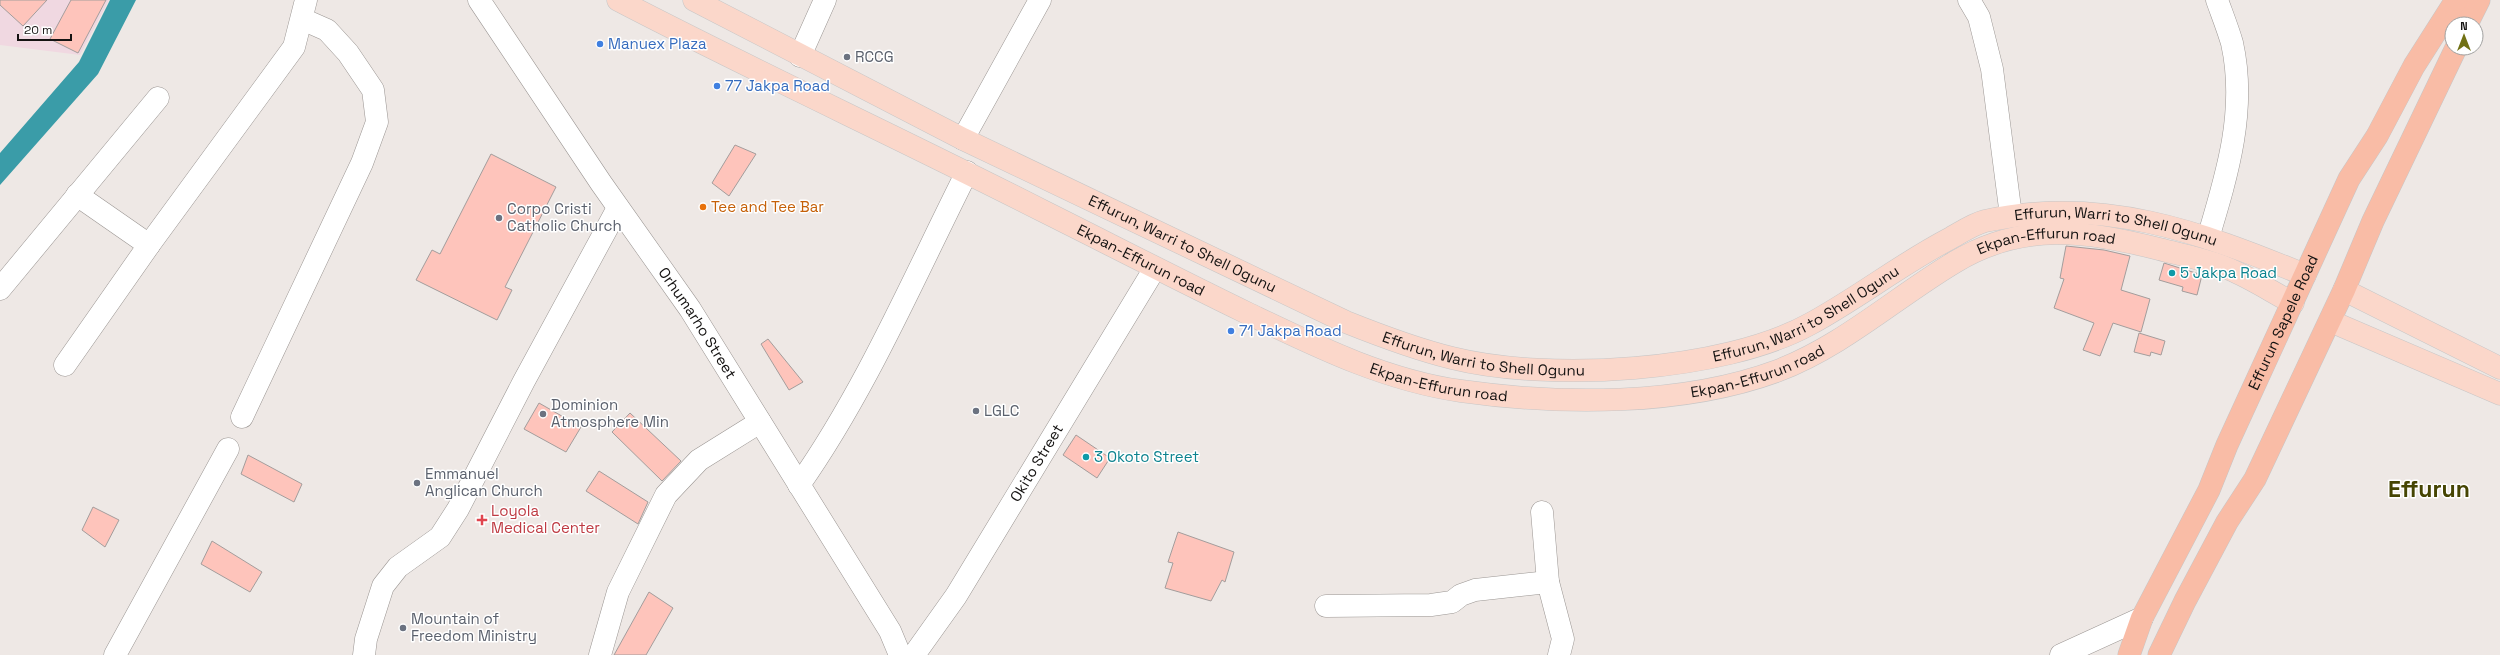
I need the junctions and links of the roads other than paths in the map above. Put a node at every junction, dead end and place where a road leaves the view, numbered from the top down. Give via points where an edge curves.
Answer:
1 (479, 0) edge
2 (618, 0) edge
3 (694, 0) edge
4 (825, 0) edge
5 (1040, 0) edge
6 (1969, 0) edge
7 (2217, 0) edge
8 (2456, 0) edge
9 (2479, 0) edge
10 (304, 10) edge
11 (2471, 16) edge
12 (800, 56) junction
13 (2452, 56) edge
14 (158, 98) dead end
15 (963, 139) junction
16 (966, 172) junction
17 (77, 195) junction
18 (618, 208) junction
19 (2011, 216) junction
20 (2208, 238) junction
21 (149, 245) junction
22 (1155, 268) junction
23 (2305, 276) junction
24 (0, 289) edge
25 (2344, 290) junction
26 (2293, 303) junction
27 (2330, 321) junction
28 (1346, 322) junction
29 (1329, 352) junction
30 (65, 365) dead end
31 (2500, 368) edge
32 (2500, 394) edge
33 (242, 417) dead end
34 (760, 422) junction
35 (228, 449) dead end
36 (799, 485) junction
37 (1542, 512) dead end
38 (1548, 582) junction
39 (1326, 606) dead end
40 (2142, 618) junction
41 (115, 655) edge
42 (364, 655) edge
43 (600, 655) edge
44 (900, 655) edge
45 (914, 655) edge
46 (1558, 655) edge
47 (2061, 655) edge
48 (2129, 655) edge
49 (2159, 655) edge

1 - 18 street, Orhumarho Street
2 - 16 main road, Ekpan-Effurun road
3 - 12 main road, Effurun, Warri to Shell Ogunu
4 - 12 street
5 - 15 street
6 - 19 street via 1979,17 1992,69
7 - 20 street via 2232,44 2237,83 2235,130 2228,169
8 - 23 highway, Effurun Sapele Road via 2414,66 2377,136 2349,179
9 - 11 highway
10 - 21 street via 294,47
10 - 33 street via 348,53 373,90 377,122 362,164
12 - 15 main road, Effurun, Warri to Shell Ogunu
13 - 25 highway via 2376,215
14 - 17 street
15 - 28 main road, Effurun, Warri to Shell Ogunu
16 - 22 main road, Ekpan-Effurun road
16 - 36 street via 868,372 821,455
17 - 21 street
17 - 24 street
18 - 34 street, Orhumarho Street via 690,309
18 - 42 street via 458,509 440,537 398,567 383,586 366,639
19 - 20 main road, Effurun, Warri to Shell Ogunu via 2070,212 2137,218
19 - 28 main road, Effurun, Warri to Shell Ogunu via 1981,222 1936,246 1810,324 1769,343 1724,355 1617,369 1512,368 1453,359 1398,343
20 - 23 main road, Effurun, Warri to Shell Ogunu
21 - 30 street
22 - 29 main road, Ekpan-Effurun road
22 - 45 street, Okito Street via 956,596
23 - 26 highway, Effurun Sapele Road
25 - 27 highway
25 - 31 main road
26 - 29 main road, Ekpan-Effurun road via 2234,270 2210,261 2086,234 2049,234 2018,237 1987,246 1958,260 1820,351 1777,370 1690,393 1614,398 1550,398 1459,390 1392,376
26 - 40 highway, Effurun Sapele Road via 2227,445 2209,490
27 - 32 main road
27 - 49 highway via 2255,479 2227,522
28 - 29 main road
34 - 36 street, Orhumarho Street
34 - 43 street via 699,460 666,495 618,592
35 - 41 street
36 - 44 street, Orhumarho Street via 890,631
37 - 38 street
38 - 39 street via 1475,590 1461,595 1452,602 1431,605
38 - 46 street via 1564,639
40 - 47 street
40 - 48 highway, Effurun Sapele Road

